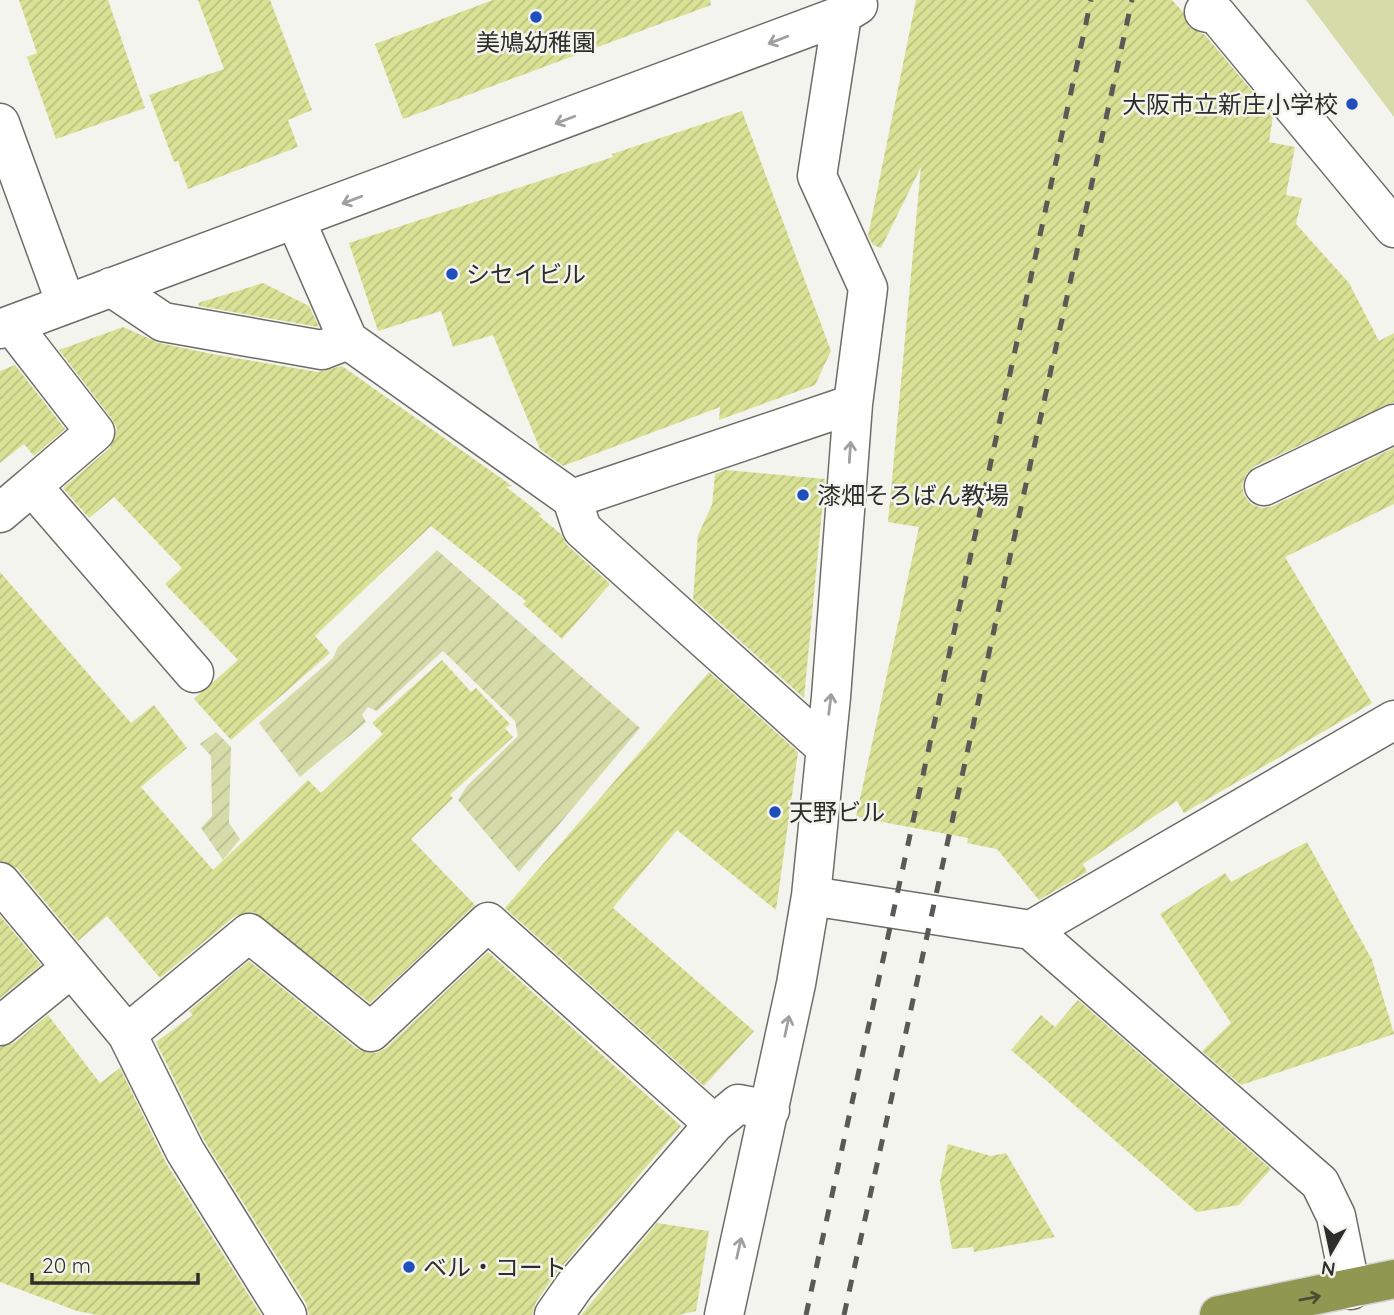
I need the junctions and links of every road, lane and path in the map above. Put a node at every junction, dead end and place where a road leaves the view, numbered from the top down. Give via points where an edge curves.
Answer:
1 (850, 8) edge
2 (1204, 12) dead end
3 (0, 123) edge
4 (296, 221) junction
5 (1394, 228) edge
6 (111, 287) junction
7 (66, 304) junction
8 (6, 327) edge
9 (348, 340) junction
10 (853, 404) junction
11 (1394, 424) edge
12 (32, 486) junction
13 (1264, 486) dead end
14 (572, 499) junction
15 (0, 513) edge
16 (194, 673) dead end
17 (1394, 720) edge
18 (825, 747) junction
19 (0, 882) edge
20 (811, 896) junction
21 (1031, 930) junction
22 (71, 968) junction
23 (0, 1026) edge
24 (127, 1034) junction
25 (770, 1110) junction
26 (714, 1124) junction
27 (1394, 1279) edge
28 (1351, 1290) junction
29 (287, 1315) edge
30 (554, 1315) edge
31 (724, 1315) edge
32 (1219, 1315) edge

1 -> 4 street
1 - 10 street via 817,176 868,288
2 - 5 street via 1217,15
3 - 7 street
4 - 6 street
4 - 9 street
6 - 7 street
6 - 9 street via 163,322 322,350
7 - 8 street
8 - 12 street via 95,432
9 - 14 street
10 - 14 street
18 -> 10 street
11 - 13 street
12 - 15 street
12 - 16 street
14 - 18 street via 582,528
17 - 21 street
18 - 20 street
19 - 22 street
20 - 21 street
25 -> 20 street
21 - 28 street via 1320,1183 1336,1216
22 - 23 street
22 - 24 street
24 - 26 street via 249,933 371,1032 488,922
24 - 29 street via 185,1151
25 - 26 street via 738,1104
31 -> 25 street
26 - 30 street
27 - 28 highway
32 -> 28 highway

